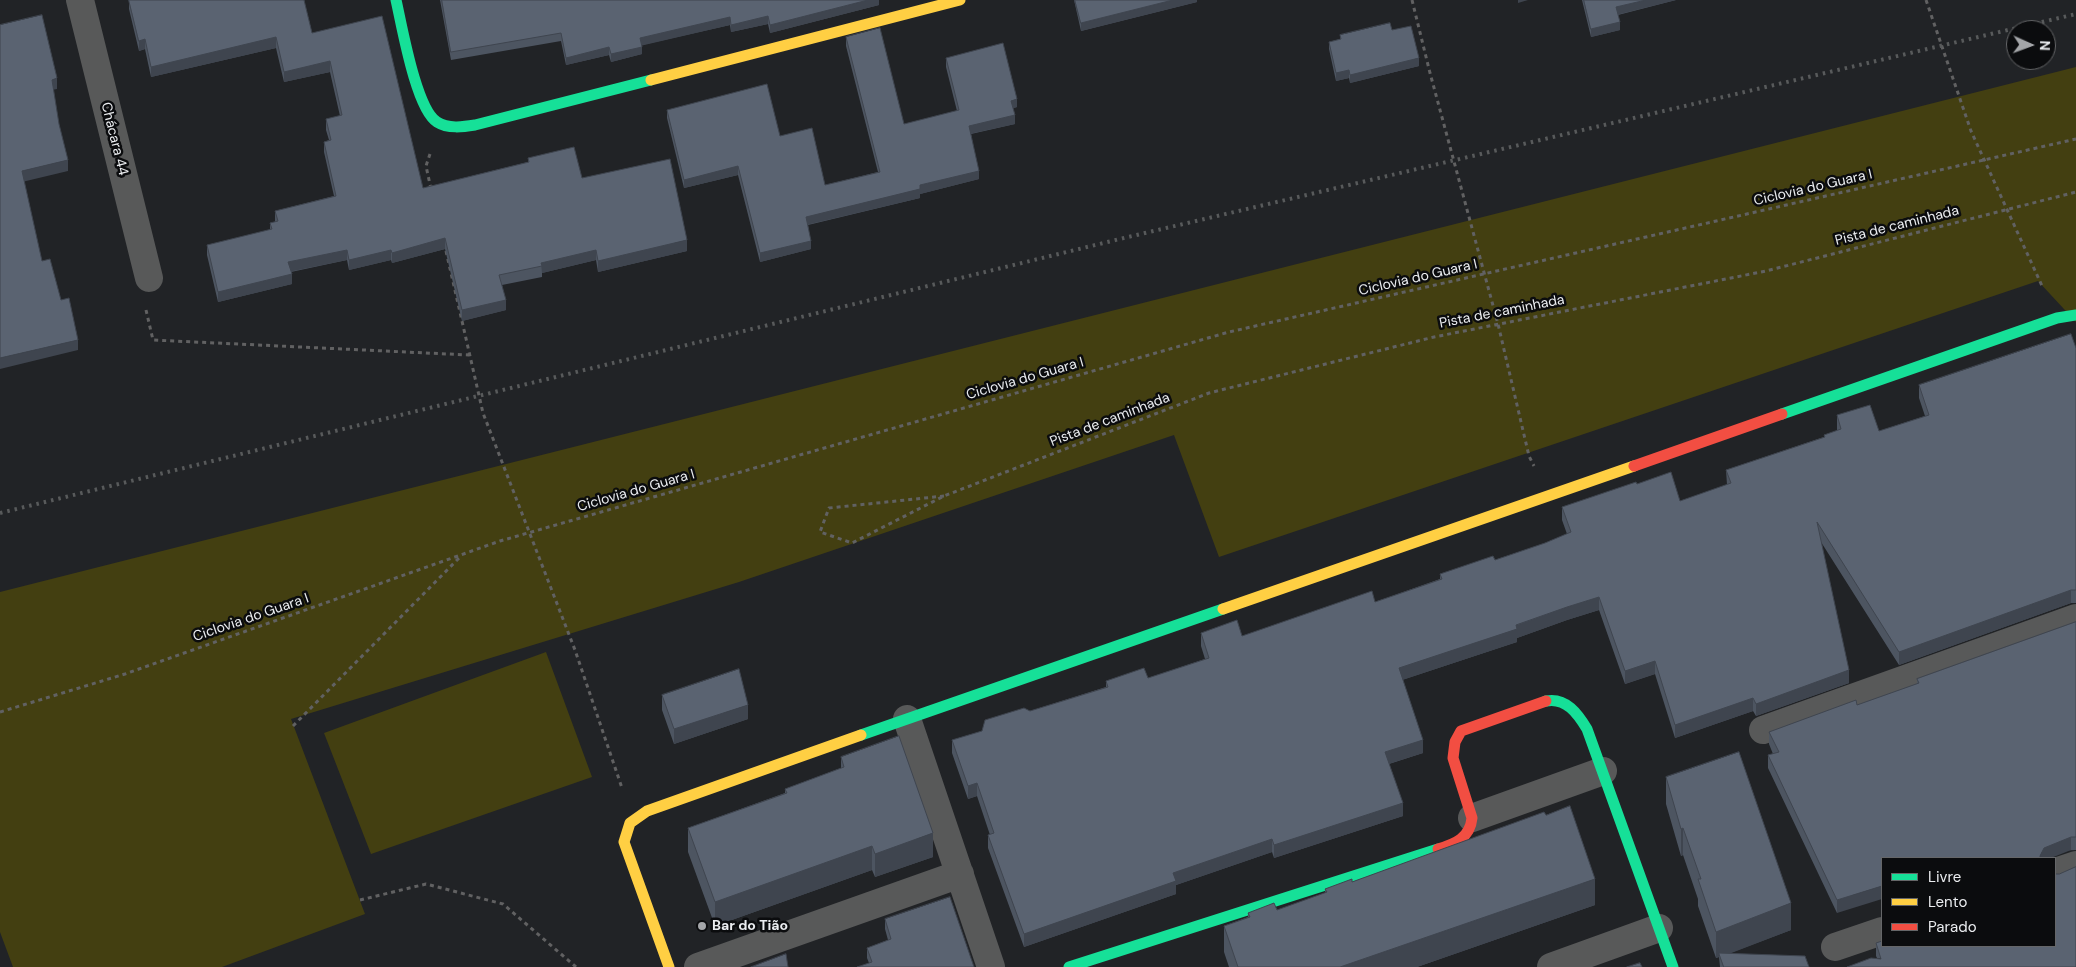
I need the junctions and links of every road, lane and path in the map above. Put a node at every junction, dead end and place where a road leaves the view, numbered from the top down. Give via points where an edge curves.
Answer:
1 (80, 0) edge
2 (396, 0) edge
3 (960, 0) edge
4 (1412, 0) edge
5 (1926, 0) edge
6 (440, 122) junction
7 (2076, 139) edge
8 (1985, 160) junction
9 (2076, 192) edge
10 (432, 194) edge
11 (2007, 210) junction
12 (445, 249) edge
13 (1485, 275) junction
14 (149, 278) joint
15 (2076, 315) edge
16 (2057, 318) junction
17 (1498, 324) junction
18 (469, 355) junction
19 (1549, 495) junction
20 (944, 496) junction
21 (528, 533) junction
22 (462, 555) junction
23 (2076, 618) edge
24 (0, 712) edge
25 (907, 719) junction
26 (293, 726) dead end
27 (1763, 730) dead end
28 (1603, 770) junction
29 (1472, 818) junction
30 (633, 819) junction
31 (2076, 865) edge
32 (2056, 872) edge
33 (960, 874) junction
34 (360, 900) dead end
35 (1659, 928) junction
36 (1881, 931) edge
37 (1835, 947) dead end
38 (576, 967) edge
39 (669, 967) edge
40 (698, 967) edge
41 (991, 967) edge
42 (1069, 967) edge
43 (1551, 967) edge
44 (1673, 967) edge

1 - 14 street, Chácara 44
2 - 6 street via 420,96 432,119
3 - 6 street via 476,126 453,128
4 - 13 path
5 - 8 path via 1971,131
6 - 10 path via 426,166
7 - 8 path, Ciclovia do Guara I
8 - 11 path
8 - 13 path, Ciclovia do Guara I
9 - 11 path, Pista de caminhada
11 - 16 path
11 - 17 path, Pista de caminhada via 1766,271
12 - 18 path
13 - 17 path
13 - 21 path, Ciclovia do Guara I via 1229,332
14 - 18 path via 144,303 153,340
15 - 16 street
16 - 19 street
17 - 19 path via 1529,456
17 - 20 path, Pista de caminhada via 1209,393
18 - 21 path via 483,413
19 - 25 street
20 - 20 path, Pista de caminhada via 852,543 820,532 829,508
21 - 22 path, Ciclovia do Guara I
21 - 30 path via 575,650
22 - 24 path, Ciclovia do Guara I via 125,674
22 - 26 path
23 - 27 street
25 - 30 street via 647,811
25 - 33 street
28 - 29 street
28 - 29 street via 1578,712 1564,702 1549,700 1461,731 1455,742 1453,758
28 - 35 street
29 - 42 street via 1467,836 1454,844
30 - 39 street via 626,828 624,842
31 - 32 street
33 - 40 street
33 - 41 street
34 - 38 path via 426,884 503,904
35 - 43 street
35 - 44 street
36 - 37 street

